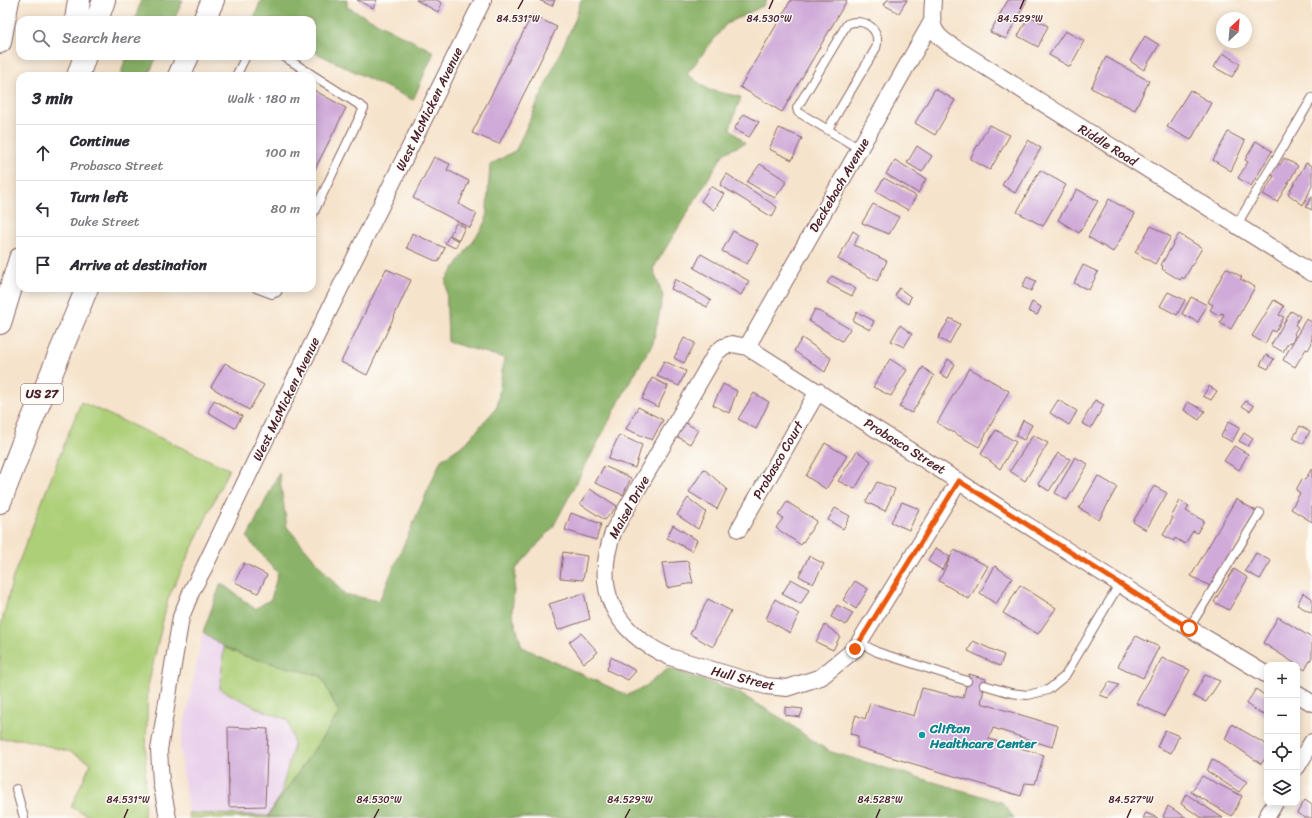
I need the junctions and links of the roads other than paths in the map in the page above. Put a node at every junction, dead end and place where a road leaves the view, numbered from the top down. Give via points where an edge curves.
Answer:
1 (8, 0) edge
2 (79, 0) edge
3 (104, 0) edge
4 (213, 0) edge
5 (483, 0) edge
6 (933, 0) edge
7 (77, 16) edge
8 (98, 16) edge
9 (206, 16) edge
10 (931, 23) junction
11 (0, 42) edge
12 (69, 60) edge
13 (84, 60) edge
14 (186, 60) edge
15 (244, 60) edge
16 (290, 60) edge
17 (67, 72) edge
18 (79, 72) edge
19 (181, 72) edge
20 (238, 72) edge
21 (309, 72) edge
22 (316, 77) edge
23 (1312, 98) edge
24 (828, 129) junction
25 (860, 149) junction
26 (316, 208) edge
27 (1236, 226) junction
28 (16, 272) edge
29 (1312, 273) edge
30 (85, 292) edge
31 (267, 292) edge
32 (277, 292) edge
33 (0, 323) edge
34 (747, 347) junction
35 (696, 388) joint
36 (818, 391) junction
37 (959, 481) junction
38 (0, 502) edge
39 (1260, 513) dead end
40 (739, 529) dead end
41 (1120, 583) junction
42 (1189, 628) junction
43 (857, 646) junction
44 (670, 657) joint
45 (1264, 673) edge
46 (967, 681) dead end
47 (984, 686) dead end
48 (1300, 696) edge
49 (1312, 703) edge
50 (1312, 742) edge
51 (1300, 762) edge
52 (16, 789) dead end
53 (1273, 806) edge
54 (24, 818) edge
55 (168, 818) edge
56 (1266, 818) edge

1 - 11 main road
2 - 7 main road
3 - 8 main road
4 - 9 main road
5 - 55 street, West McMicken Avenue via 283,403 181,617 160,750 161,782
6 - 10 street
10 - 25 street, Deckebach Avenue
10 - 27 street, Riddle Road via 937,36 946,42
12 - 17 main road
13 - 18 main road
14 - 19 main road
15 - 20 lane
16 - 21 lane
22 - 26 lane via 364,108
23 - 27 lane
24 - 24 lane via 798,112 797,108 847,24 861,21 877,34 879,41
24 - 25 lane
25 - 34 street, Deckebach Avenue
27 - 29 street, Riddle Road
28 - 33 main road
30 - 38 main road, US 27
31 - 32 lane
34 - 35 street, Probasco Street via 732,344 723,347 716,353
34 - 36 street, Probasco Street
35 - 44 street, Maisel Drive via 614,530 605,562 608,594 623,624 634,636 657,652
36 - 37 street, Probasco Street
36 - 40 street, Probasco Court
37 - 41 street, Probasco Street
37 - 43 street, Hull Street
39 - 42 lane
41 - 42 street, Probasco Street
41 - 47 lane via 1065,676 1048,690 1028,695
42 - 45 street, Probasco Street
43 - 44 street, Hull Street via 821,677 787,688 766,686
43 - 46 lane
48 - 49 street
50 - 51 street
52 - 54 lane
53 - 56 street

